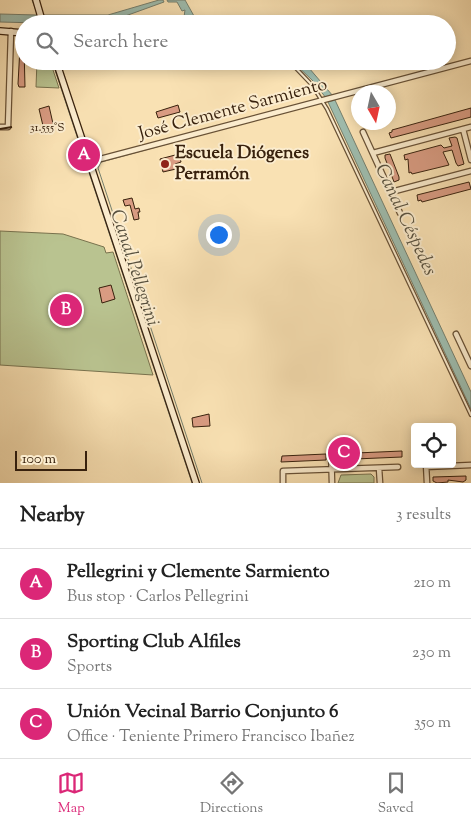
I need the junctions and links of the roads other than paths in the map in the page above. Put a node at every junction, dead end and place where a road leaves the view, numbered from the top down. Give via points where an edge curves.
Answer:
1 (36, 0) edge
2 (41, 15) edge
3 (0, 31) edge
4 (12, 31) junction
5 (15, 32) edge
6 (471, 61) edge
7 (456, 65) edge
8 (59, 70) edge
9 (298, 70) edge
10 (438, 70) edge
11 (325, 100) junction
12 (0, 127) edge
13 (471, 127) edge
14 (463, 129) junction
15 (363, 132) dead end
16 (373, 153) junction
17 (471, 160) edge
18 (89, 162) junction
19 (471, 171) edge
20 (391, 192) junction
21 (400, 213) dead end
22 (456, 334) dead end
23 (468, 354) edge
24 (471, 366) edge
25 (471, 415) edge
26 (331, 448) dead end
27 (456, 465) edge
28 (471, 465) edge
29 (398, 467) dead end
30 (379, 468) junction
31 (426, 468) edge
32 (332, 470) junction
33 (196, 483) edge
34 (284, 483) edge
35 (332, 483) edge
36 (380, 483) edge
37 (427, 483) edge

1 - 2 main road
3 - 4 main road
4 - 5 main road
4 - 12 street via 8,127
6 - 7 street, José Clemente Sarmiento
8 - 18 main road
9 - 11 lane
10 - 11 street, José Clemente Sarmiento
11 - 18 street, José Clemente Sarmiento
11 - 25 lane
13 - 14 street
14 - 16 street
14 - 17 street
15 - 16 street
16 - 20 street
18 - 33 main road
19 - 20 street
20 - 21 street
22 - 23 street
23 - 24 street
26 - 32 street
27 - 28 street
29 - 30 street
30 - 32 street
30 - 36 street
31 - 37 street
32 - 34 street via 283,472
32 - 35 street

